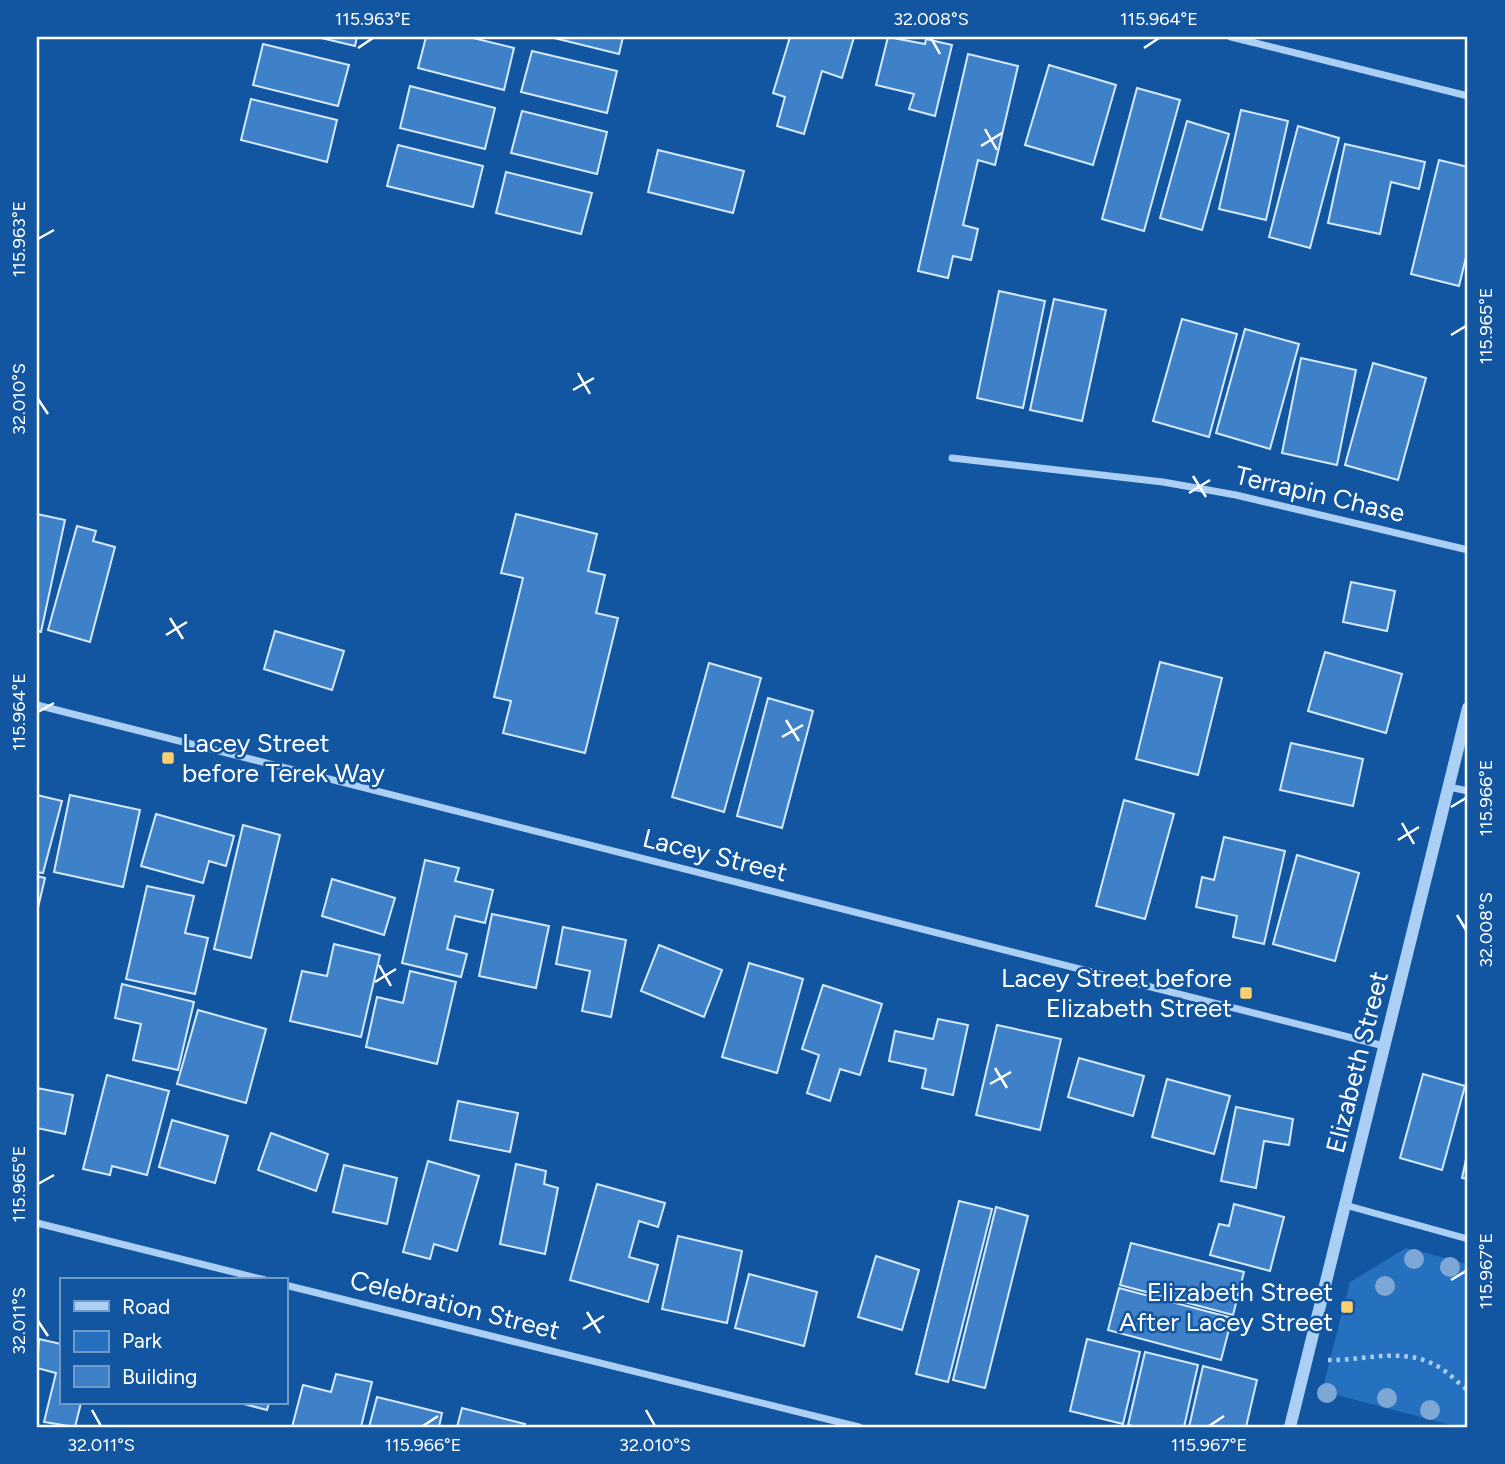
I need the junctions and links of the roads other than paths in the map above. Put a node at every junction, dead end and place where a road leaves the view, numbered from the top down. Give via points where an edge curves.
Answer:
1 (1231, 37) edge
2 (1468, 96) edge
3 (952, 458) dead end
4 (1468, 550) edge
5 (37, 705) edge
6 (1468, 708) edge
7 (1449, 787) junction
8 (1468, 791) edge
9 (1384, 1046) junction
10 (1345, 1205) junction
11 (37, 1223) edge
12 (1468, 1239) edge
13 (257, 1278) edge
14 (287, 1285) edge
15 (859, 1427) edge
16 (1290, 1427) edge

1 - 2 street
3 - 4 street, Terrapin Chase via 1236,495
5 - 9 street, Lacey Street
6 - 7 street, Elizabeth Street
7 - 8 street
7 - 9 street, Elizabeth Street
9 - 10 street, Elizabeth Street
10 - 12 street
10 - 16 street, Elizabeth Street
11 - 13 street
14 - 15 street, Celebration Street

